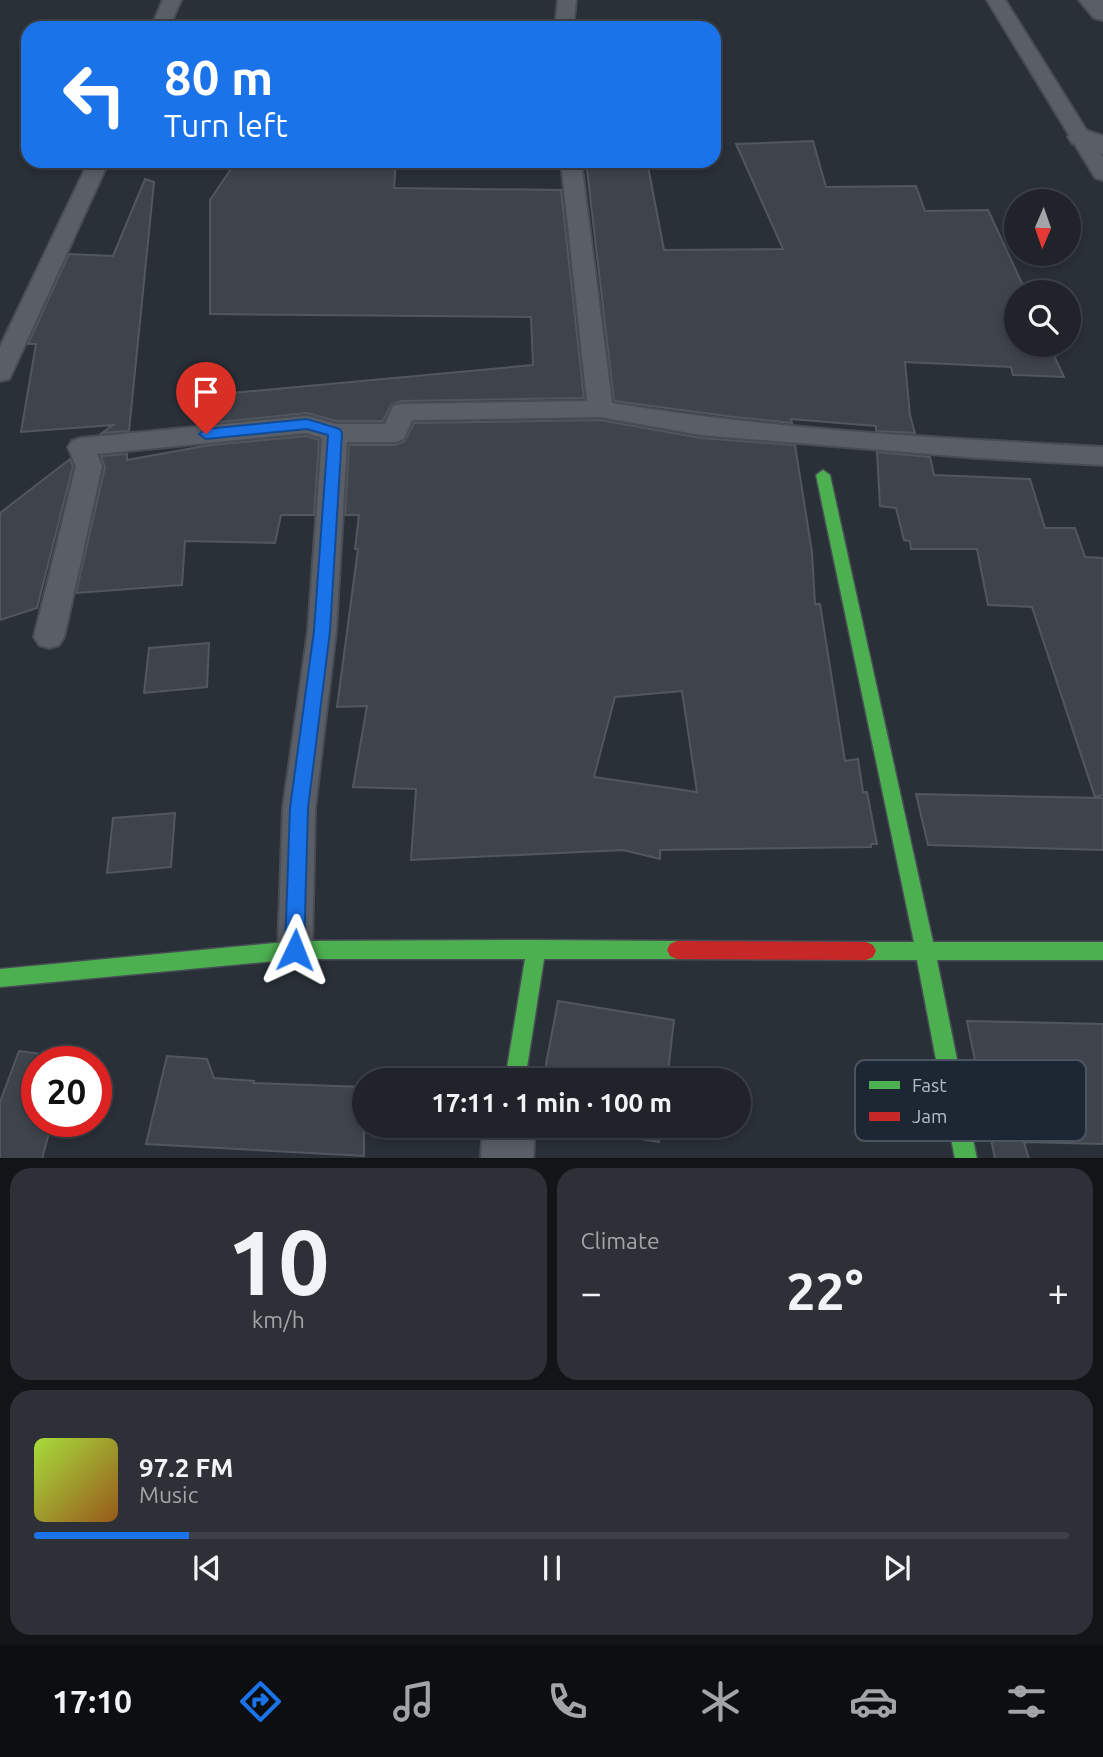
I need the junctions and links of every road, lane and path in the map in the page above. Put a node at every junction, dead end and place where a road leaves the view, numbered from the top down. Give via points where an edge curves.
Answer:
1 (172, 0) edge
2 (567, 0) edge
3 (996, 0) edge
4 (1091, 0) edge
5 (1103, 13) edge
6 (163, 21) edge
7 (566, 21) edge
8 (1093, 142) edge
9 (96, 168) edge
10 (572, 168) edge
11 (1103, 174) edge
12 (0, 373) edge
13 (600, 410) junction
14 (335, 433) junction
15 (1103, 456) edge
16 (823, 474) dead end
17 (49, 637) dead end
18 (536, 949) junction
19 (925, 949) junction
20 (295, 950) junction
21 (1103, 951) edge
22 (0, 978) edge
23 (947, 1060) edge
24 (517, 1068) edge
25 (509, 1138) edge
26 (508, 1158) edge

1 - 6 lane
2 - 7 lane
3 - 8 lane
4 - 5 street
8 - 11 lane
9 - 12 lane
10 - 13 lane
13 - 14 lane via 402,412 395,433
13 - 15 lane via 701,426
14 - 17 lane via 307,424 81,447 89,467
14 - 20 lane via 322,631 299,808
16 - 19 street
18 - 19 street
18 - 20 street
18 - 24 street
19 - 21 street
19 - 23 street
20 - 22 street
25 - 26 street

